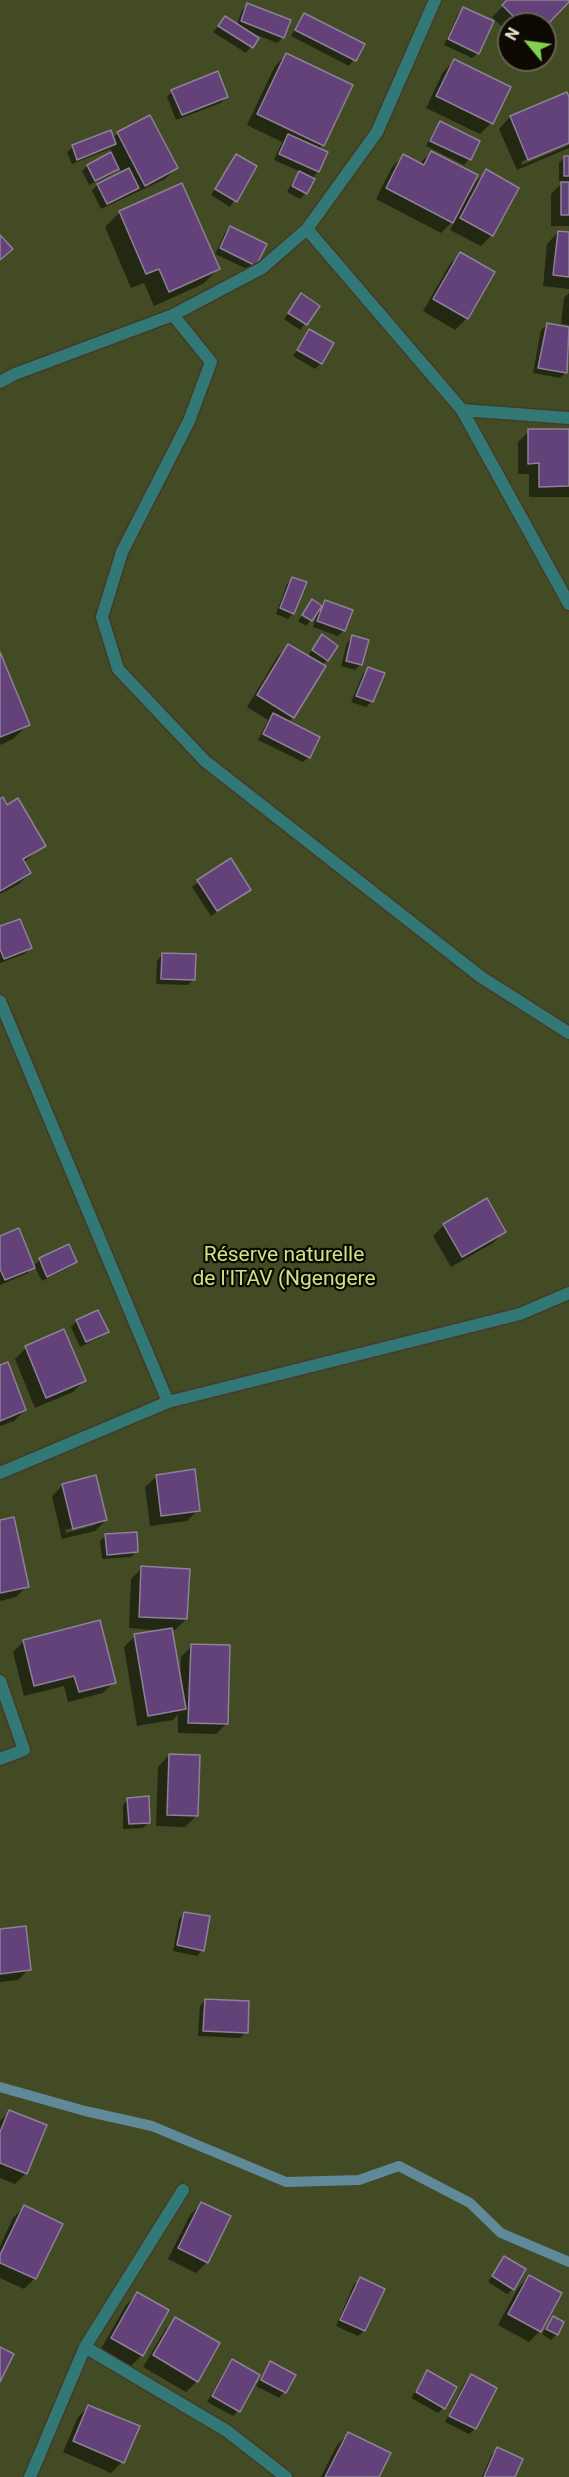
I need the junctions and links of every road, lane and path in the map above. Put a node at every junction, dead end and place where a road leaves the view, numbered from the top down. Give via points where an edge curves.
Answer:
1 (435, 0) edge
2 (307, 229) junction
3 (173, 315) junction
4 (0, 382) edge
5 (462, 410) junction
6 (569, 418) edge
7 (569, 604) edge
8 (0, 1001) edge
9 (569, 1033) edge
10 (569, 1293) edge
11 (168, 1402) junction
12 (0, 1473) edge
13 (0, 1681) edge
14 (0, 1759) edge
15 (183, 2190) dead end
16 (85, 2347) junction
17 (30, 2477) edge
18 (286, 2477) edge

1 - 2 street via 377,132
2 - 3 street via 262,268
2 - 5 street
3 - 4 street
3 - 9 street via 211,362 189,422 122,552 102,617 118,669 205,761 481,977
5 - 6 street
5 - 7 street
8 - 11 street
10 - 11 street via 520,1314
11 - 12 street
13 - 14 street via 24,1750
15 - 16 street
16 - 17 street
16 - 18 street via 227,2431

